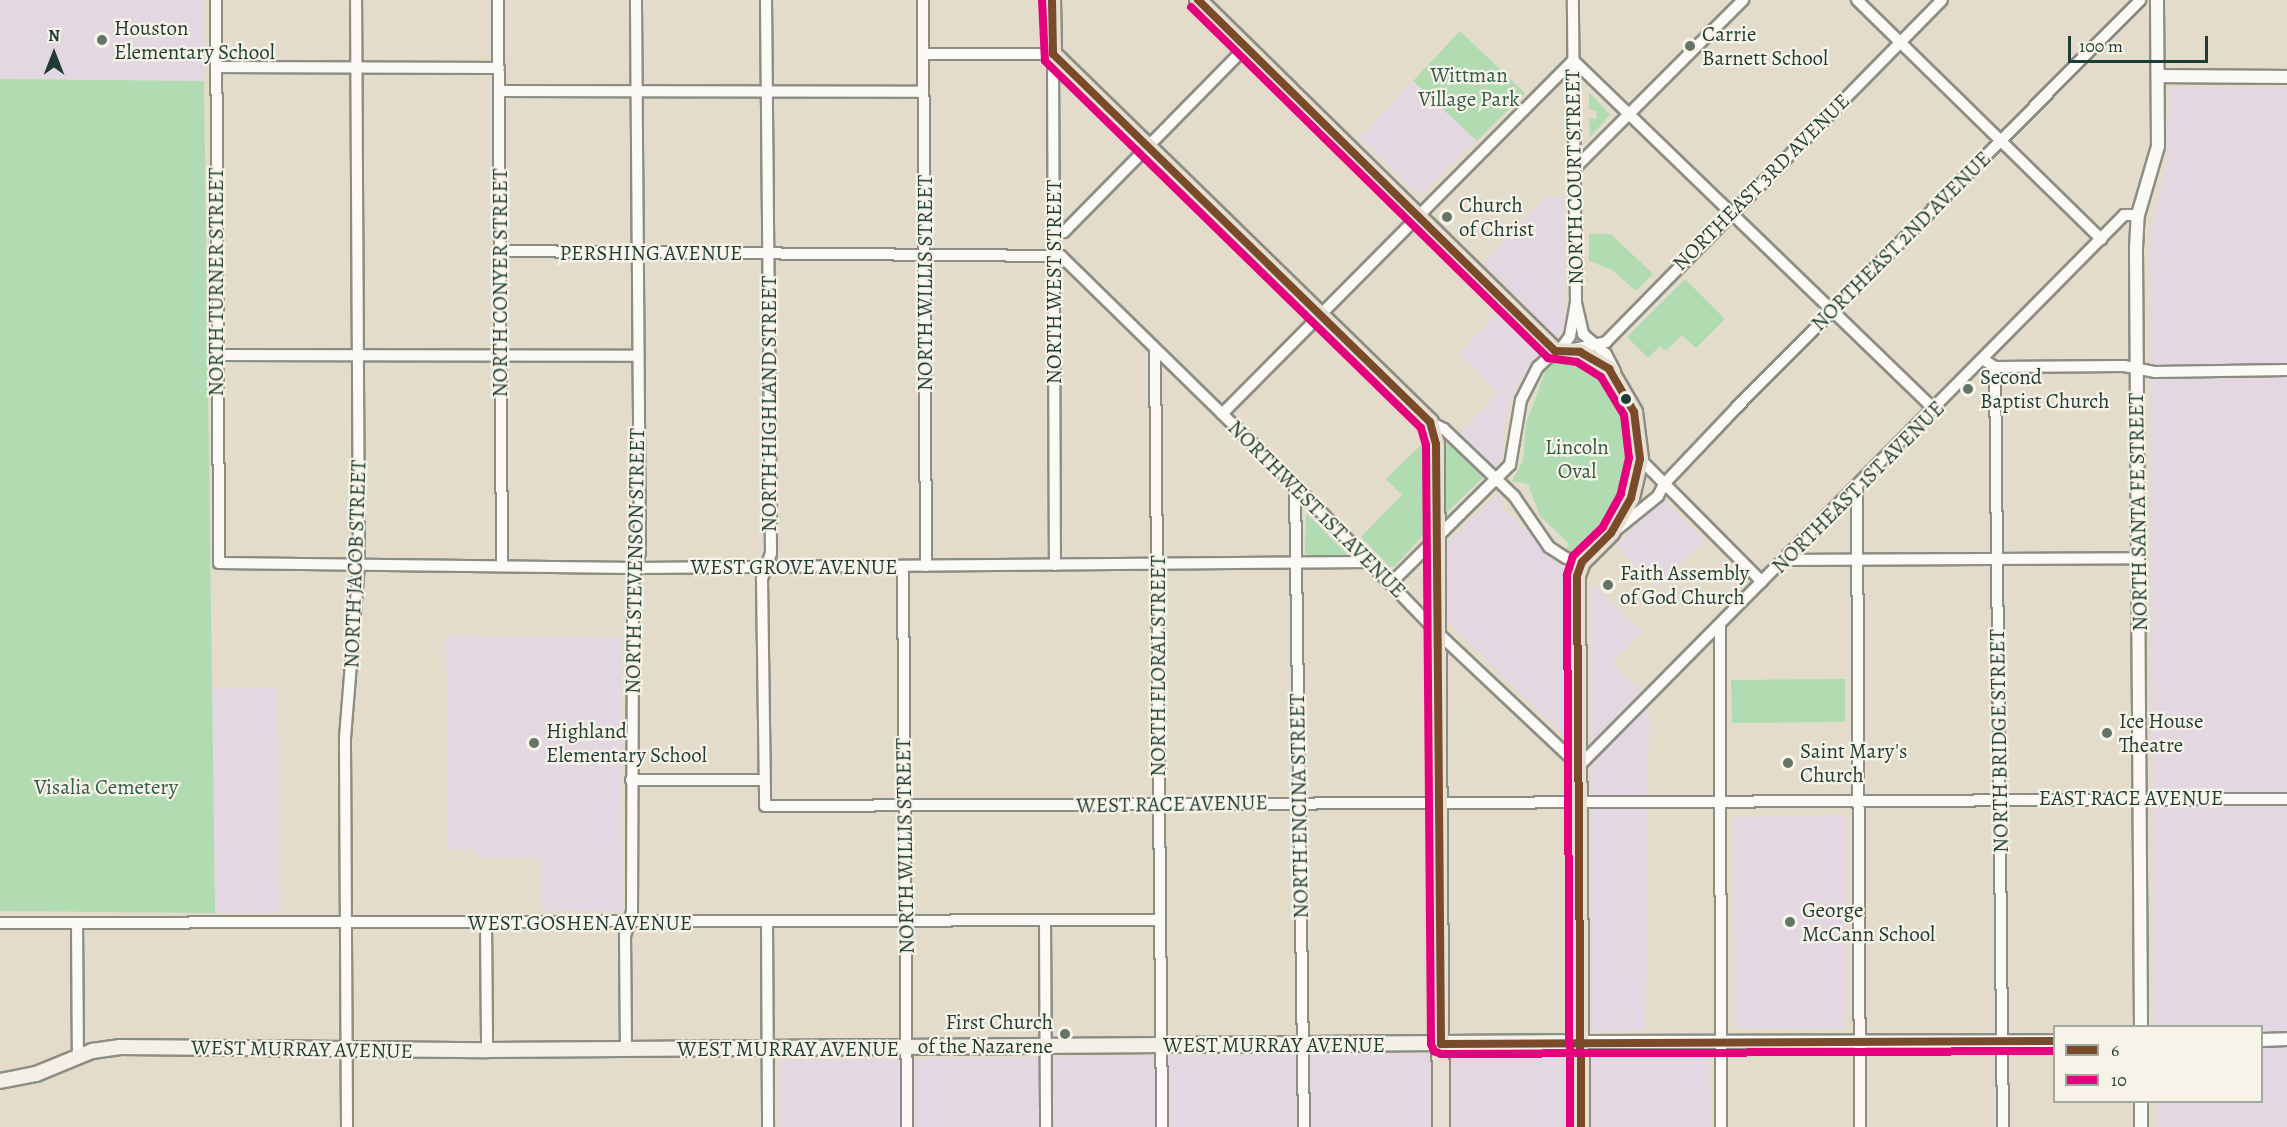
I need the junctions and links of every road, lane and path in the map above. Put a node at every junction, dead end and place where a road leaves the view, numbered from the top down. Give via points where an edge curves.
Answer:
1 (216, 0) edge
2 (356, 0) edge
3 (498, 0) edge
4 (636, 0) edge
5 (766, 0) edge
6 (923, 0) edge
7 (1052, 0) edge
8 (1198, 0) edge
9 (1573, 0) edge
10 (1743, 0) edge
11 (1857, 0) edge
12 (1942, 0) edge
13 (2140, 0) edge
14 (2157, 0) edge
15 (1900, 42) junction
16 (1245, 48) junction
17 (924, 54) junction
18 (1053, 54) junction
19 (1573, 60) junction
20 (216, 67) junction
21 (357, 67) junction
22 (499, 68) junction
23 (2158, 76) junction
24 (2287, 77) edge
25 (499, 91) junction
26 (637, 91) junction
27 (767, 92) junction
28 (923, 92) junction
29 (1630, 116) junction
30 (2000, 141) junction
31 (1149, 145) junction
32 (1575, 168) junction
33 (1732, 210) junction
34 (1418, 213) junction
35 (2138, 215) junction
36 (1055, 232) junction
37 (2101, 239) junction
38 (500, 251) junction
39 (638, 253) junction
40 (768, 254) junction
41 (924, 256) junction
42 (1054, 256) junction
43 (1576, 302) junction
44 (1832, 311) junction
45 (1322, 313) junction
46 (1605, 342) junction
47 (1593, 343) junction
48 (1155, 350) junction
49 (1563, 350) junction
50 (1606, 354) junction
51 (215, 355) junction
52 (359, 356) junction
53 (501, 356) junction
54 (638, 356) junction
55 (1984, 360) junction
56 (1995, 368) junction
57 (2136, 369) junction
58 (2287, 370) edge
59 (1621, 385) junction
60 (1935, 410) junction
61 (1222, 414) junction
62 (1430, 422) junction
63 (1640, 459) junction
64 (1497, 481) junction
65 (1664, 484) junction
66 (1295, 485) junction
67 (1857, 486) junction
68 (1611, 532) junction
69 (1436, 539) junction
70 (1996, 558) junction
71 (2138, 558) junction
72 (1785, 560) junction
73 (1857, 560) junction
74 (1370, 562) junction
75 (1582, 562) junction
76 (219, 563) joint
77 (1296, 563) junction
78 (359, 564) junction
79 (1157, 564) junction
80 (502, 565) junction
81 (1055, 565) junction
82 (766, 566) junction
83 (903, 566) junction
84 (926, 566) junction
85 (635, 568) junction
86 (1762, 582) junction
87 (1391, 583) junction
88 (1720, 627) junction
89 (1438, 633) junction
90 (1580, 766) junction
91 (631, 780) junction
92 (764, 780) junction
93 (2141, 797) junction
94 (1858, 799) junction
95 (2000, 799) junction
96 (2287, 799) edge
97 (1720, 800) junction
98 (1580, 801) junction
99 (1438, 802) junction
100 (1299, 803) junction
101 (1159, 804) junction
102 (765, 806) joint
103 (904, 807) junction
104 (1159, 920) junction
105 (906, 921) junction
106 (1044, 921) junction
107 (767, 922) junction
108 (0, 923) edge
109 (486, 923) junction
110 (629, 923) junction
111 (77, 924) junction
112 (345, 924) junction
113 (2141, 1025) edge
114 (2287, 1039) edge
115 (2263, 1040) edge
116 (1720, 1041) junction
117 (1860, 1041) junction
118 (2002, 1041) junction
119 (2053, 1041) edge
120 (1581, 1042) junction
121 (1303, 1044) junction
122 (1441, 1044) junction
123 (1161, 1045) junction
124 (1045, 1046) junction
125 (907, 1048) junction
126 (626, 1049) junction
127 (767, 1049) junction
128 (487, 1050) junction
129 (346, 1051) junction
130 (78, 1056) junction
131 (0, 1082) edge
132 (2141, 1103) edge
133 (347, 1127) edge
134 (768, 1127) edge
135 (907, 1127) edge
136 (1046, 1127) edge
137 (1162, 1127) edge
138 (1304, 1127) edge
139 (1442, 1127) edge
140 (1581, 1127) edge
141 (1721, 1127) edge
142 (1860, 1127) edge
143 (2003, 1127) edge
144 (2141, 1127) edge

1 - 20 street, NORTH TURNER STREET
2 - 21 street, NORTH JACOB STREET
3 - 22 street, NORTH CONYER STREET
4 - 26 street, NORTH STEVENSON STREET
5 - 27 street, NORTH HIGHLAND STREET
6 - 17 street, NORTH WILLIS STREET
7 - 18 main road, NORTH WEST STREET
8 - 16 main road
9 - 19 street, NORTH COURT STREET
10 - 29 street
11 - 15 street
12 - 15 street, NORTHEAST 3RD AVENUE
13 - 30 street, NORTHEAST 2ND AVENUE
14 - 23 street, NORTH SANTA FE STREET
15 - 30 street
15 - 33 street, NORTHEAST 3RD AVENUE
16 - 31 street
16 - 34 main road
17 - 18 street
17 - 28 street, NORTH WILLIS STREET
18 - 31 main road
18 - 36 street, NORTH WEST STREET
19 - 29 street
19 - 32 street, NORTH COURT STREET
19 - 34 street
20 - 21 street
20 - 51 street, NORTH TURNER STREET
21 - 22 street
21 - 52 street, NORTH JACOB STREET
22 - 25 street, NORTH CONYER STREET
23 - 24 street
23 - 35 street, NORTH SANTA FE STREET via 2158,146
25 - 26 street
25 - 38 street, NORTH CONYER STREET
26 - 27 street
26 - 39 street, NORTH STEVENSON STREET
27 - 28 street
27 - 40 street, NORTH HIGHLAND STREET
28 - 41 street, NORTH WILLIS STREET
29 - 32 street
29 - 33 street
30 - 37 street
30 - 44 street, NORTHEAST 2ND AVENUE
31 - 36 street via 1064,232
31 - 45 main road
32 - 43 street, NORTH COURT STREET
33 - 44 street
33 - 46 street, NORTHEAST 3RD AVENUE
34 - 45 street
34 - 49 main road
35 - 37 street, NORTHEAST 1ST AVENUE via 2124,215
35 - 57 street, NORTH SANTA FE STREET
36 - 42 street, NORTH WEST STREET
37 - 55 street, NORTHEAST 1ST AVENUE
38 - 39 street, PERSHING AVENUE
38 - 53 street, NORTH CONYER STREET
39 - 40 street, PERSHING AVENUE
39 - 54 street, NORTH STEVENSON STREET
40 - 41 street, PERSHING AVENUE
40 - 82 street, NORTH HIGHLAND STREET via 771,553
41 - 42 street, PERSHING AVENUE
41 - 84 street, NORTH WILLIS STREET
42 - 48 street, NORTHWEST 1ST AVENUE via 1061,256
42 - 81 street, NORTH WEST STREET
43 - 47 street via 1583,334
43 - 49 street, NORTH COURT STREET via 1570,336
44 - 60 street
44 - 65 street, NORTHEAST 2ND AVENUE
45 - 61 street
45 - 62 main road
46 - 47 street
46 - 50 street
47 - 49 street
47 - 50 street
48 - 61 street, NORTHWEST 1ST AVENUE
48 - 79 street, NORTH FLORAL STREET
49 - 59 main road via 1597,360
49 - 64 street via 1538,367 1521,400 1513,458
50 - 59 street
51 - 52 street
51 - 76 street, NORTH TURNER STREET
52 - 53 street
52 - 78 street, NORTH JACOB STREET
53 - 54 street
53 - 80 street, NORTH CONYER STREET
54 - 85 street, NORTH STEVENSON STREET via 640,552
55 - 56 street
55 - 60 street, NORTHEAST 1ST AVENUE
56 - 57 street
56 - 70 street, NORTH BRIDGE STREET
57 - 58 street
57 - 71 street, NORTH SANTA FE STREET
59 - 63 main road via 1638,428
60 - 67 street, NORTHEAST 1ST AVENUE
61 - 66 street, NORTHWEST 1ST AVENUE
62 - 64 street via 1444,429
62 - 69 main road via 1436,444
63 - 65 street
63 - 68 main road via 1631,498
64 - 69 street
64 - 75 street via 1514,496 1550,547 1570,560
65 - 68 street, NORTHEAST 2ND AVENUE via 1637,517
65 - 86 street
66 - 74 street, NORTHWEST 1ST AVENUE
66 - 77 street, NORTH ENCINA STREET
67 - 72 street, NORTHEAST 1ST AVENUE
67 - 73 street
68 - 75 main road
69 - 87 street
69 - 89 main road
70 - 71 street
70 - 73 street
70 - 95 street, NORTH BRIDGE STREET
71 - 93 street, NORTH SANTA FE STREET
72 - 73 street
72 - 86 street, NORTHEAST 1ST AVENUE
73 - 94 street
74 - 77 street, WEST GROVE AVENUE
74 - 87 street, NORTHWEST 1ST AVENUE
75 - 90 main road via 1577,576
76 - 78 street, WEST GROVE AVENUE
77 - 79 street, WEST GROVE AVENUE
77 - 100 street, NORTH ENCINA STREET
78 - 80 street, WEST GROVE AVENUE
78 - 112 street, NORTH JACOB STREET via 345,738
79 - 81 street, WEST GROVE AVENUE
79 - 101 street, NORTH FLORAL STREET
80 - 85 street, WEST GROVE AVENUE
81 - 84 street, WEST GROVE AVENUE
82 - 83 street, WEST GROVE AVENUE
82 - 85 street, WEST GROVE AVENUE
82 - 92 street, NORTH HIGHLAND STREET via 762,579
83 - 84 street, WEST GROVE AVENUE
83 - 103 street, NORTH WILLIS STREET
85 - 91 street, NORTH STEVENSON STREET
86 - 88 street, NORTHEAST 1ST AVENUE
87 - 89 street, NORTHWEST 1ST AVENUE
88 - 90 street, NORTHEAST 1ST AVENUE
88 - 97 street
89 - 90 street, NORTHWEST 1ST AVENUE
89 - 99 main road
90 - 98 main road
91 - 92 street
91 - 110 street, NORTH STEVENSON STREET
92 - 102 street, NORTH HIGHLAND STREET
93 - 95 street, EAST RACE AVENUE
93 - 96 street, EAST RACE AVENUE
93 - 113 street, NORTH SANTA FE STREET
94 - 95 street, EAST RACE AVENUE
94 - 97 street, EAST RACE AVENUE
94 - 117 street
95 - 118 street, NORTH BRIDGE STREET
97 - 98 street, EAST RACE AVENUE
97 - 116 street
98 - 99 street, WEST RACE AVENUE
98 - 120 main road
99 - 100 street, WEST RACE AVENUE
99 - 122 main road
100 - 101 street, WEST RACE AVENUE
100 - 121 street, NORTH ENCINA STREET
101 - 103 street, WEST RACE AVENUE
101 - 104 street, NORTH FLORAL STREET
102 - 103 street, WEST RACE AVENUE
103 - 105 street, NORTH WILLIS STREET
104 - 106 street, WEST GOSHEN AVENUE
104 - 123 street, NORTH FLORAL STREET
105 - 106 street, WEST GOSHEN AVENUE
105 - 107 street, WEST GOSHEN AVENUE
105 - 125 street, NORTH WILLIS STREET
106 - 124 street
107 - 110 street, WEST GOSHEN AVENUE
107 - 127 street
108 - 111 street, WEST GOSHEN AVENUE
109 - 110 street, WEST GOSHEN AVENUE
109 - 112 street, WEST GOSHEN AVENUE
109 - 128 street
110 - 126 street, NORTH STEVENSON STREET via 625,936
111 - 112 street, WEST GOSHEN AVENUE
111 - 130 street
112 - 129 street, NORTH JACOB STREET
114 - 115 street
116 - 117 street
116 - 120 street
116 - 141 street
117 - 118 street
117 - 142 street
118 - 119 street
118 - 143 street, NORTH BRIDGE STREET
120 - 122 main road, WEST MURRAY AVENUE
120 - 140 main road
121 - 122 main road, WEST MURRAY AVENUE
121 - 123 main road, WEST MURRAY AVENUE
121 - 138 street, NORTH ENCINA STREET
122 - 139 main road
123 - 124 main road, WEST MURRAY AVENUE
123 - 137 street, NORTH FLORAL STREET
124 - 125 main road, WEST MURRAY AVENUE
124 - 136 street
125 - 127 main road, WEST MURRAY AVENUE
125 - 135 street, NORTH WILLIS STREET
126 - 127 main road, WEST MURRAY AVENUE
126 - 128 main road, WEST MURRAY AVENUE
127 - 134 street
128 - 129 main road, WEST MURRAY AVENUE
129 - 130 main road, WEST MURRAY AVENUE via 118,1047
129 - 133 street, NORTH JACOB STREET
130 - 131 main road, WEST MURRAY AVENUE via 36,1074
132 - 144 street

